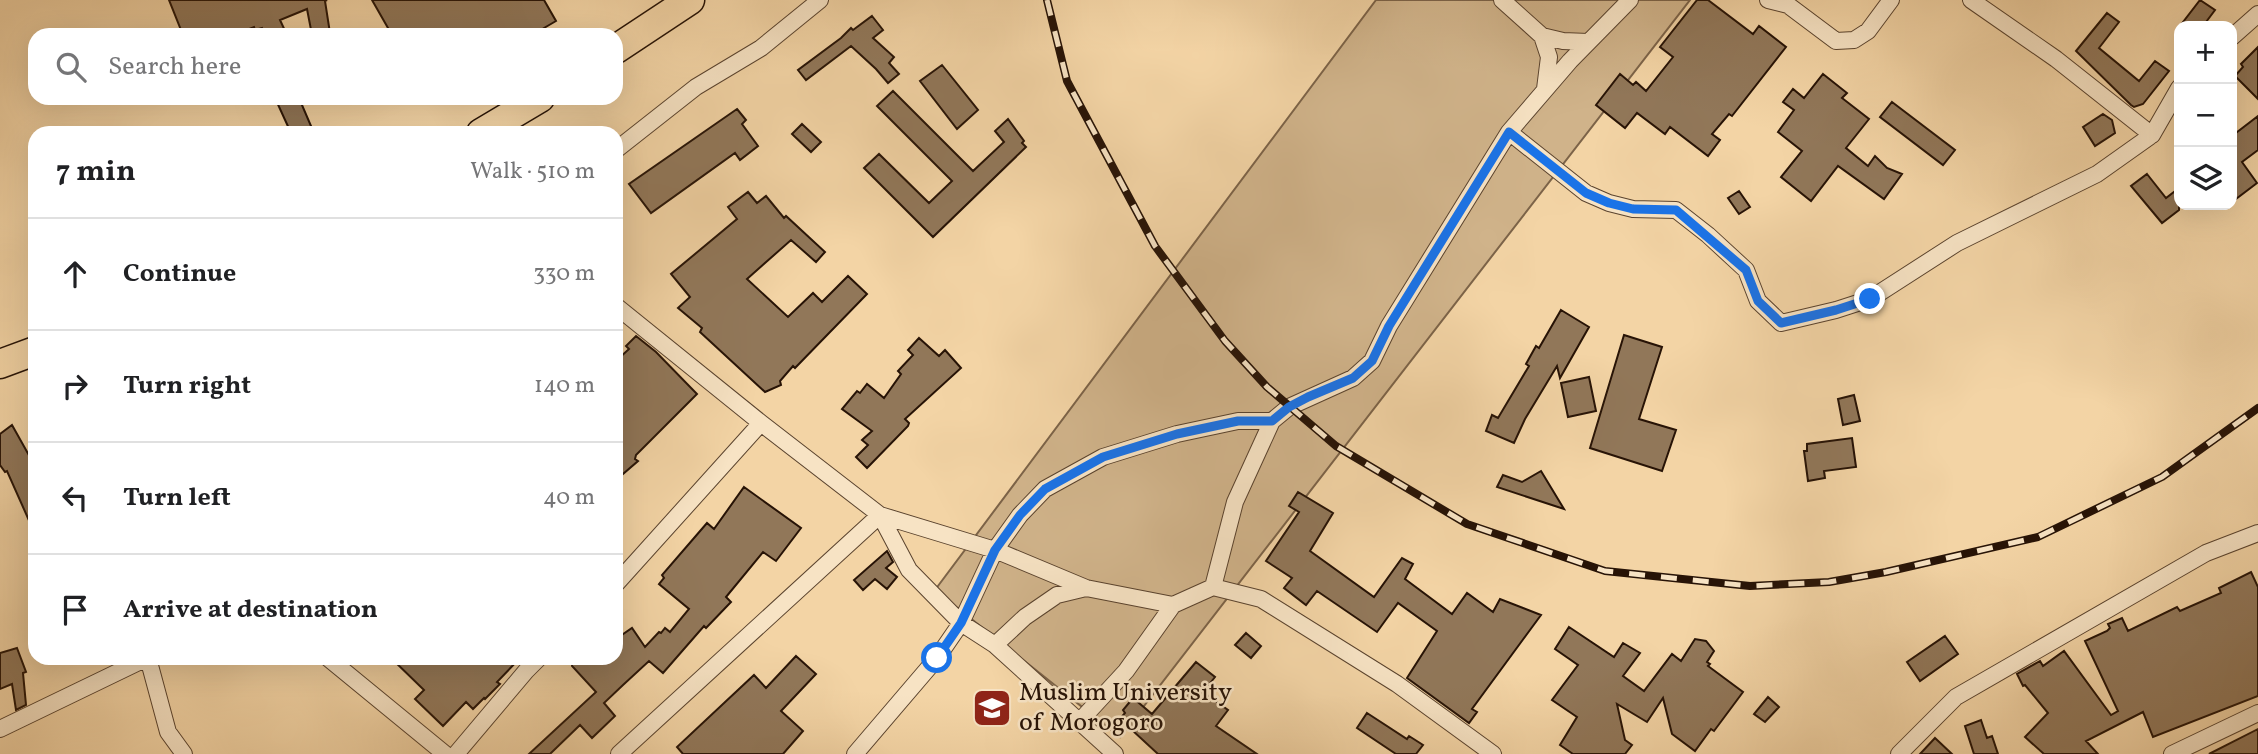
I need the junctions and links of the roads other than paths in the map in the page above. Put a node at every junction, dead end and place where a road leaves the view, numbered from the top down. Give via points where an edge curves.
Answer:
1 (690, 0) edge
2 (821, 0) edge
3 (1502, 0) edge
4 (1630, 0) edge
5 (1768, 0) edge
6 (1891, 0) edge
7 (1971, 0) edge
8 (2258, 14) edge
9 (2237, 33) edge
10 (1542, 36) junction
11 (1588, 42) junction
12 (623, 44) edge
13 (1545, 89) junction
14 (2174, 97) edge
15 (528, 105) edge
16 (493, 126) edge
17 (1509, 132) junction
18 (2152, 135) junction
19 (623, 145) edge
20 (623, 312) edge
21 (28, 354) edge
22 (0, 365) edge
23 (1272, 421) junction
24 (761, 423) junction
25 (880, 515) junction
26 (2258, 533) edge
27 (995, 550) junction
28 (623, 576) edge
29 (1213, 587) junction
30 (1086, 588) junction
31 (1173, 604) junction
32 (961, 623) junction
33 (995, 645) junction
34 (133, 665) edge
35 (150, 665) edge
36 (337, 665) edge
37 (533, 665) edge
38 (2258, 713) edge
39 (1079, 722) junction
40 (0, 729) edge
41 (184, 754) edge
42 (445, 754) edge
43 (456, 754) edge
44 (619, 754) edge
45 (855, 754) edge
46 (1115, 754) edge
47 (1493, 754) edge
48 (1899, 754) edge
49 (2172, 754) edge

1 - 12 highway
2 - 19 street
3 - 10 street
4 - 11 street
5 - 6 street via 1788,5 1836,41 1854,40 1868,31
7 - 18 street via 2056,59
8 - 9 street
10 - 11 street
10 - 13 street via 1549,57
11 - 13 street
13 - 17 street
14 - 18 street
15 - 16 highway
17 - 18 street via 1586,193 1633,209 1676,210 1746,270 1758,301 1781,323 1870,299 1956,243 2097,174
17 - 23 street via 1372,361 1353,378 1299,402
20 - 24 street
21 - 22 highway
23 - 27 street via 1226,423 1103,457 1045,489
23 - 29 street via 1235,502
24 - 25 street
24 - 28 street
25 - 27 street
25 - 32 street via 909,570
25 - 44 street
26 - 48 street via 2206,553 1956,697
27 - 30 street
27 - 32 street
29 - 31 street
29 - 47 street via 1261,599 1397,684
30 - 31 street
30 - 33 street via 1057,595
31 - 39 street via 1126,670
32 - 33 street
32 - 45 street
33 - 39 street
34 - 40 street
35 - 41 street via 168,732
36 - 42 street
37 - 43 street
38 - 49 street
39 - 46 street

